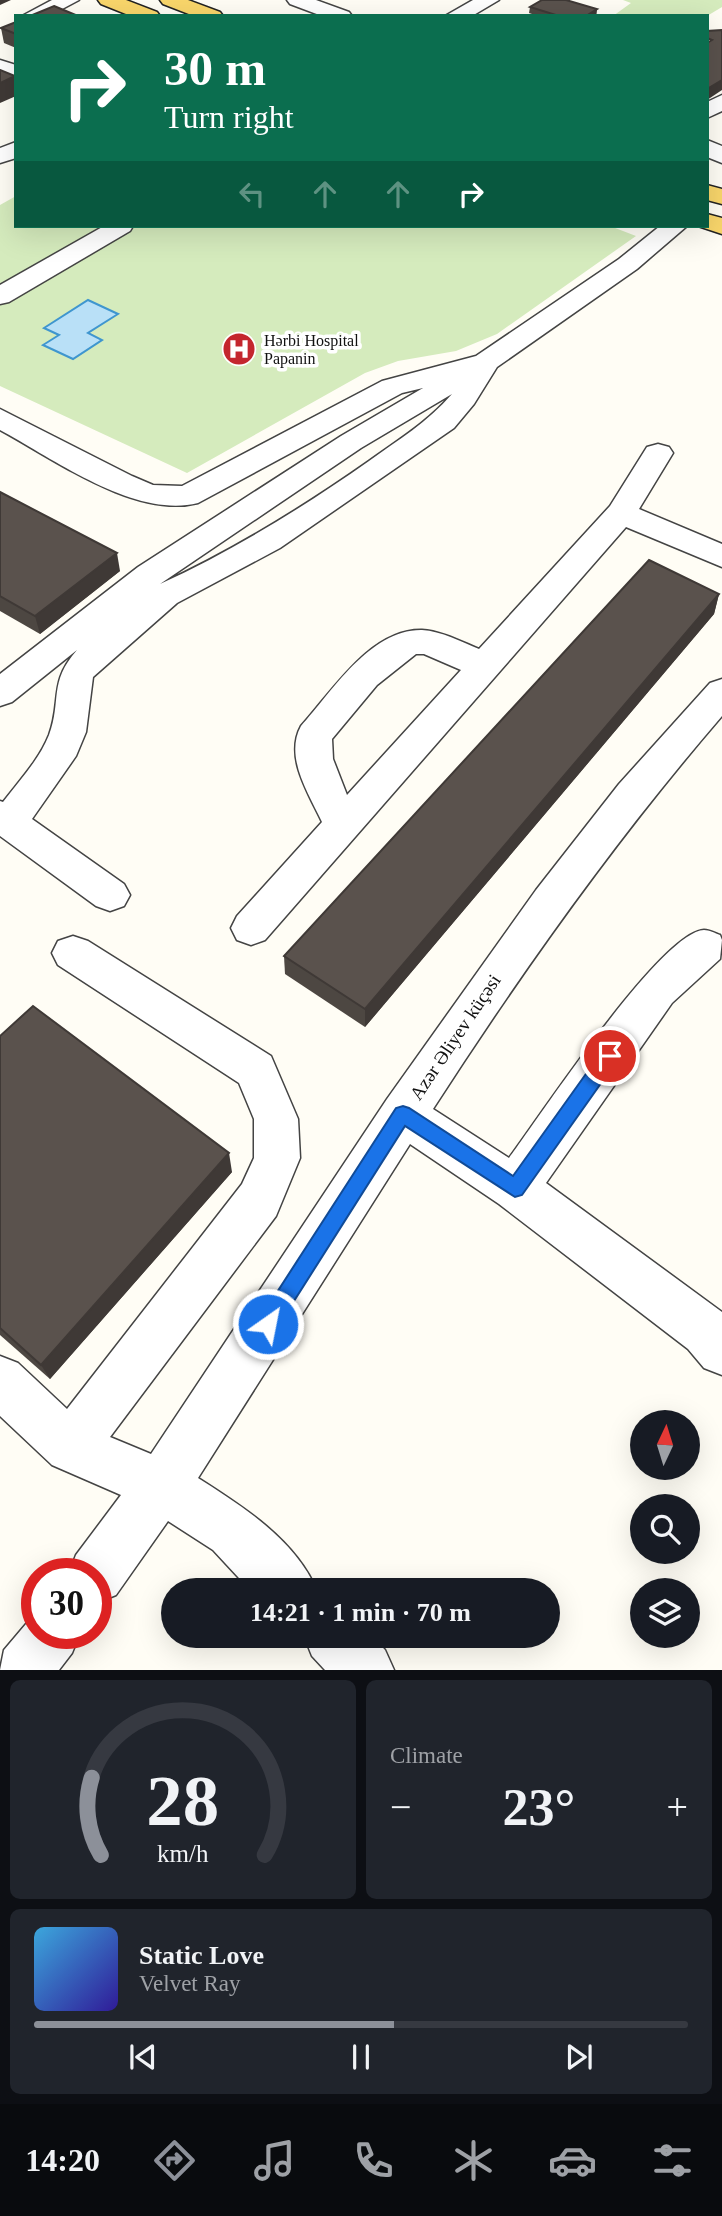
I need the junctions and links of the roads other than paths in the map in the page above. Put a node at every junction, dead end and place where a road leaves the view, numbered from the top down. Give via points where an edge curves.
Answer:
1 (69, 0) edge
2 (108, 0) edge
3 (297, 0) edge
4 (458, 0) edge
5 (489, 0) edge
6 (182, 2) edge
7 (446, 13) edge
8 (38, 14) edge
9 (145, 14) edge
10 (209, 14) edge
11 (336, 14) edge
12 (118, 228) edge
13 (673, 228) edge
14 (0, 296) edge
15 (486, 362) junction
16 (0, 418) edge
17 (658, 453) dead end
18 (621, 513) junction
19 (722, 556) edge
20 (485, 666) junction
21 (722, 692) edge
22 (0, 693) edge
23 (4, 819) edge
24 (343, 826) junction
25 (110, 895) dead end
26 (251, 928) dead end
27 (705, 947) dead end
28 (73, 953) dead end
29 (403, 1114) junction
30 (515, 1188) junction
31 (722, 1350) edge
32 (0, 1381) edge
33 (69, 1447) junction
34 (163, 1486) junction
35 (109, 1558) edge
36 (277, 1578) edge
37 (344, 1648) edge
38 (40, 1649) edge
39 (24, 1670) edge
40 (365, 1670) edge

1 - 8 street
2 - 9 main road
3 - 11 street
4 - 7 street
5 - 7 street
6 - 10 main road
12 - 14 street
13 - 15 street
15 - 16 street via 392,387 187,496 149,494 121,483
15 - 22 street via 351,442 150,575
15 - 23 street via 444,422 268,541 165,594 91,657 76,674 68,732 58,755
17 - 18 street
18 - 19 street
18 - 20 street
20 - 24 street
20 - 24 street via 424,641 405,643 389,652 314,736 317,768
21 - 29 street, Azər Əliyev küçəsi via 583,855
23 - 25 street
24 - 26 street
27 - 30 street via 657,990
28 - 33 street via 256,1070 276,1119 277,1158 259,1200
29 - 30 street
29 - 34 street, Azər Əliyev küçəsi
30 - 31 street via 706,1331
32 - 33 street
33 - 34 street
34 - 35 street, Azər Əliyev küçəsi
34 - 36 street via 232,1531
37 - 40 street
38 - 39 street

